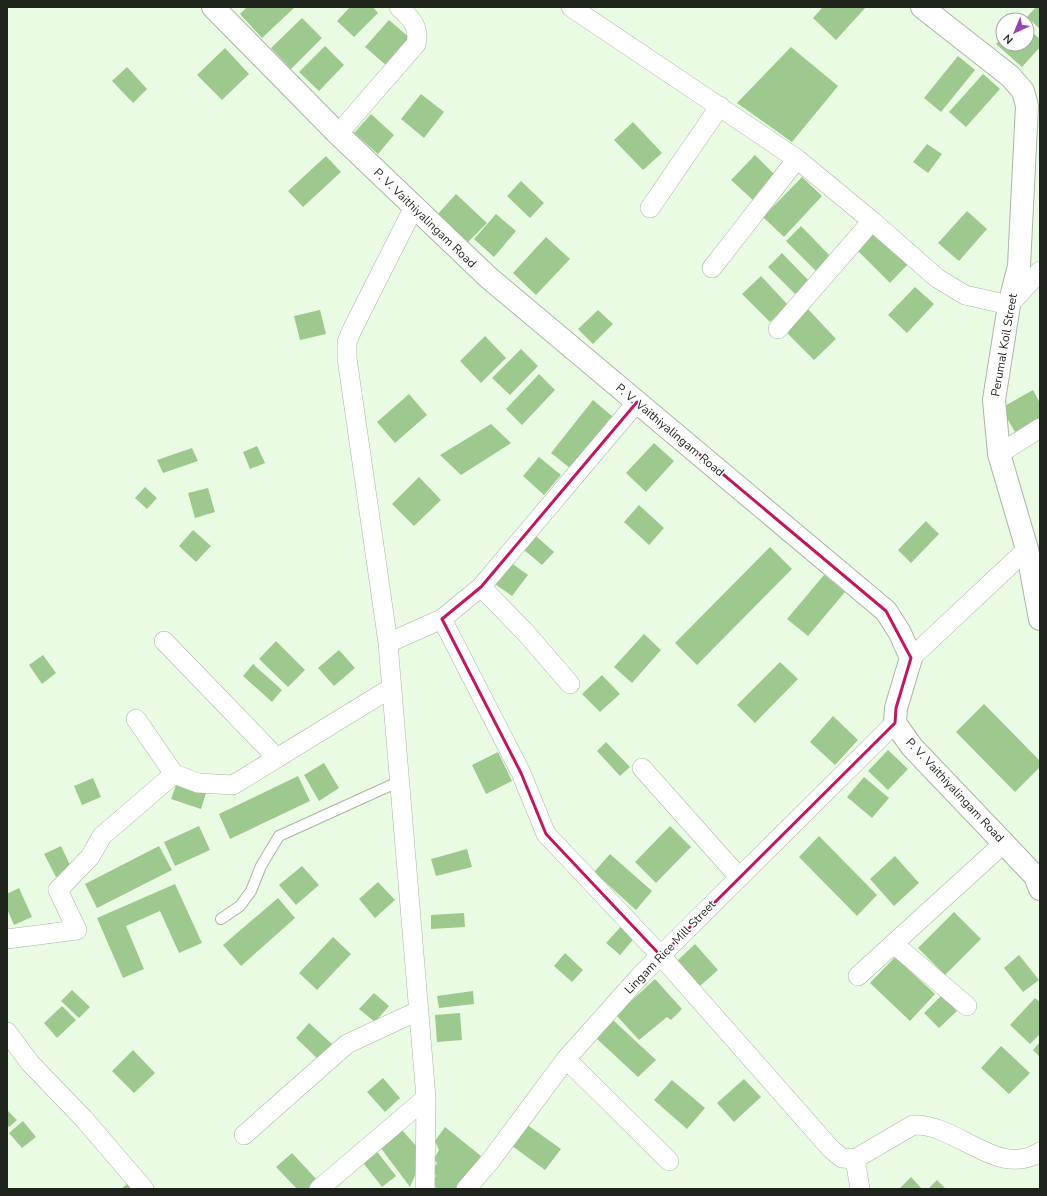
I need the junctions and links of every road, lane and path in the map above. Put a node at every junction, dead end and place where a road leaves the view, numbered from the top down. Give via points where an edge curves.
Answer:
1 (213, 7) edge
2 (400, 7) edge
3 (571, 7) edge
4 (922, 7) edge
5 (720, 106) junction
6 (338, 134) junction
7 (797, 159) junction
8 (414, 207) junction
9 (650, 208) dead end
10 (872, 221) junction
11 (712, 268) dead end
12 (1040, 271) edge
13 (1009, 305) junction
14 (778, 329) dead end
15 (637, 402) junction
16 (1040, 428) edge
17 (999, 454) junction
18 (1027, 550) junction
19 (481, 587) junction
20 (442, 619) junction
21 (1040, 619) edge
22 (164, 641) dead end
23 (388, 642) junction
24 (911, 658) junction
25 (570, 684) dead end
26 (391, 688) junction
27 (136, 720) dead end
28 (895, 723) junction
29 (277, 758) junction
30 (642, 768) dead end
31 (174, 774) junction
32 (398, 782) junction
33 (1004, 843) junction
34 (1038, 876) edge
35 (739, 877) junction
36 (221, 919) dead end
37 (7, 939) edge
38 (894, 944) junction
39 (661, 956) junction
40 (858, 976) dead end
41 (967, 1006) dead end
42 (418, 1011) junction
43 (7, 1032) edge
44 (566, 1059) junction
45 (426, 1098) junction
46 (244, 1135) dead end
47 (1040, 1152) edge
48 (855, 1159) junction
49 (669, 1161) dead end
50 (144, 1189) edge
51 (319, 1189) edge
52 (425, 1189) edge
53 (466, 1189) edge
54 (860, 1189) edge

1 - 6 street, P. V. Vaithiyalingam Road
2 - 6 street via 415,23 418,33 416,44
3 - 5 street
4 - 13 street, Perumal Koil Street via 1010,76 1023,91 1027,106 1019,266
5 - 7 street
5 - 9 street
6 - 8 street, P. V. Vaithiyalingam Road
7 - 10 street
7 - 11 street
8 - 15 street, P. V. Vaithiyalingam Road via 489,278
8 - 23 street via 353,328 347,350
10 - 13 street via 937,278 965,295
10 - 14 street
12 - 13 street
13 - 17 street, Perumal Koil Street via 994,400
15 - 19 street
15 - 24 street, P. V. Vaithiyalingam Road via 886,611 900,633
16 - 17 street
17 - 18 street, Perumal Koil Street
18 - 21 street, Perumal Koil Street
18 - 24 street
19 - 20 street
19 - 25 street via 526,633
20 - 23 street
20 - 39 street via 521,773 546,834
22 - 29 street
23 - 26 street
24 - 28 street via 896,708
26 - 29 street
26 - 32 street
27 - 31 street
28 - 33 street, P. V. Vaithiyalingam Road via 912,747
28 - 35 street, Lingam Rice Mill Street
29 - 31 street via 233,785 198,783
30 - 35 street
31 - 37 street via 102,836 90,857 58,890 77,930
32 - 36 lane via 279,836 261,866 251,891 240,906
32 - 42 street
33 - 34 street, P. V. Vaithiyalingam Road
33 - 38 street
35 - 39 street, Lingam Rice Mill Street
38 - 40 street
38 - 41 street
39 - 44 street, Lingam Rice Mill Street
39 - 48 street via 831,1149 842,1158
42 - 45 street
42 - 46 street via 347,1044
43 - 50 street via 30,1063 84,1119
44 - 49 street
44 - 53 street, Lingam Rice Mill Street
45 - 51 street
45 - 52 street
47 - 48 street via 1019,1159 1003,1159 948,1132 924,1125 913,1126
48 - 54 street

